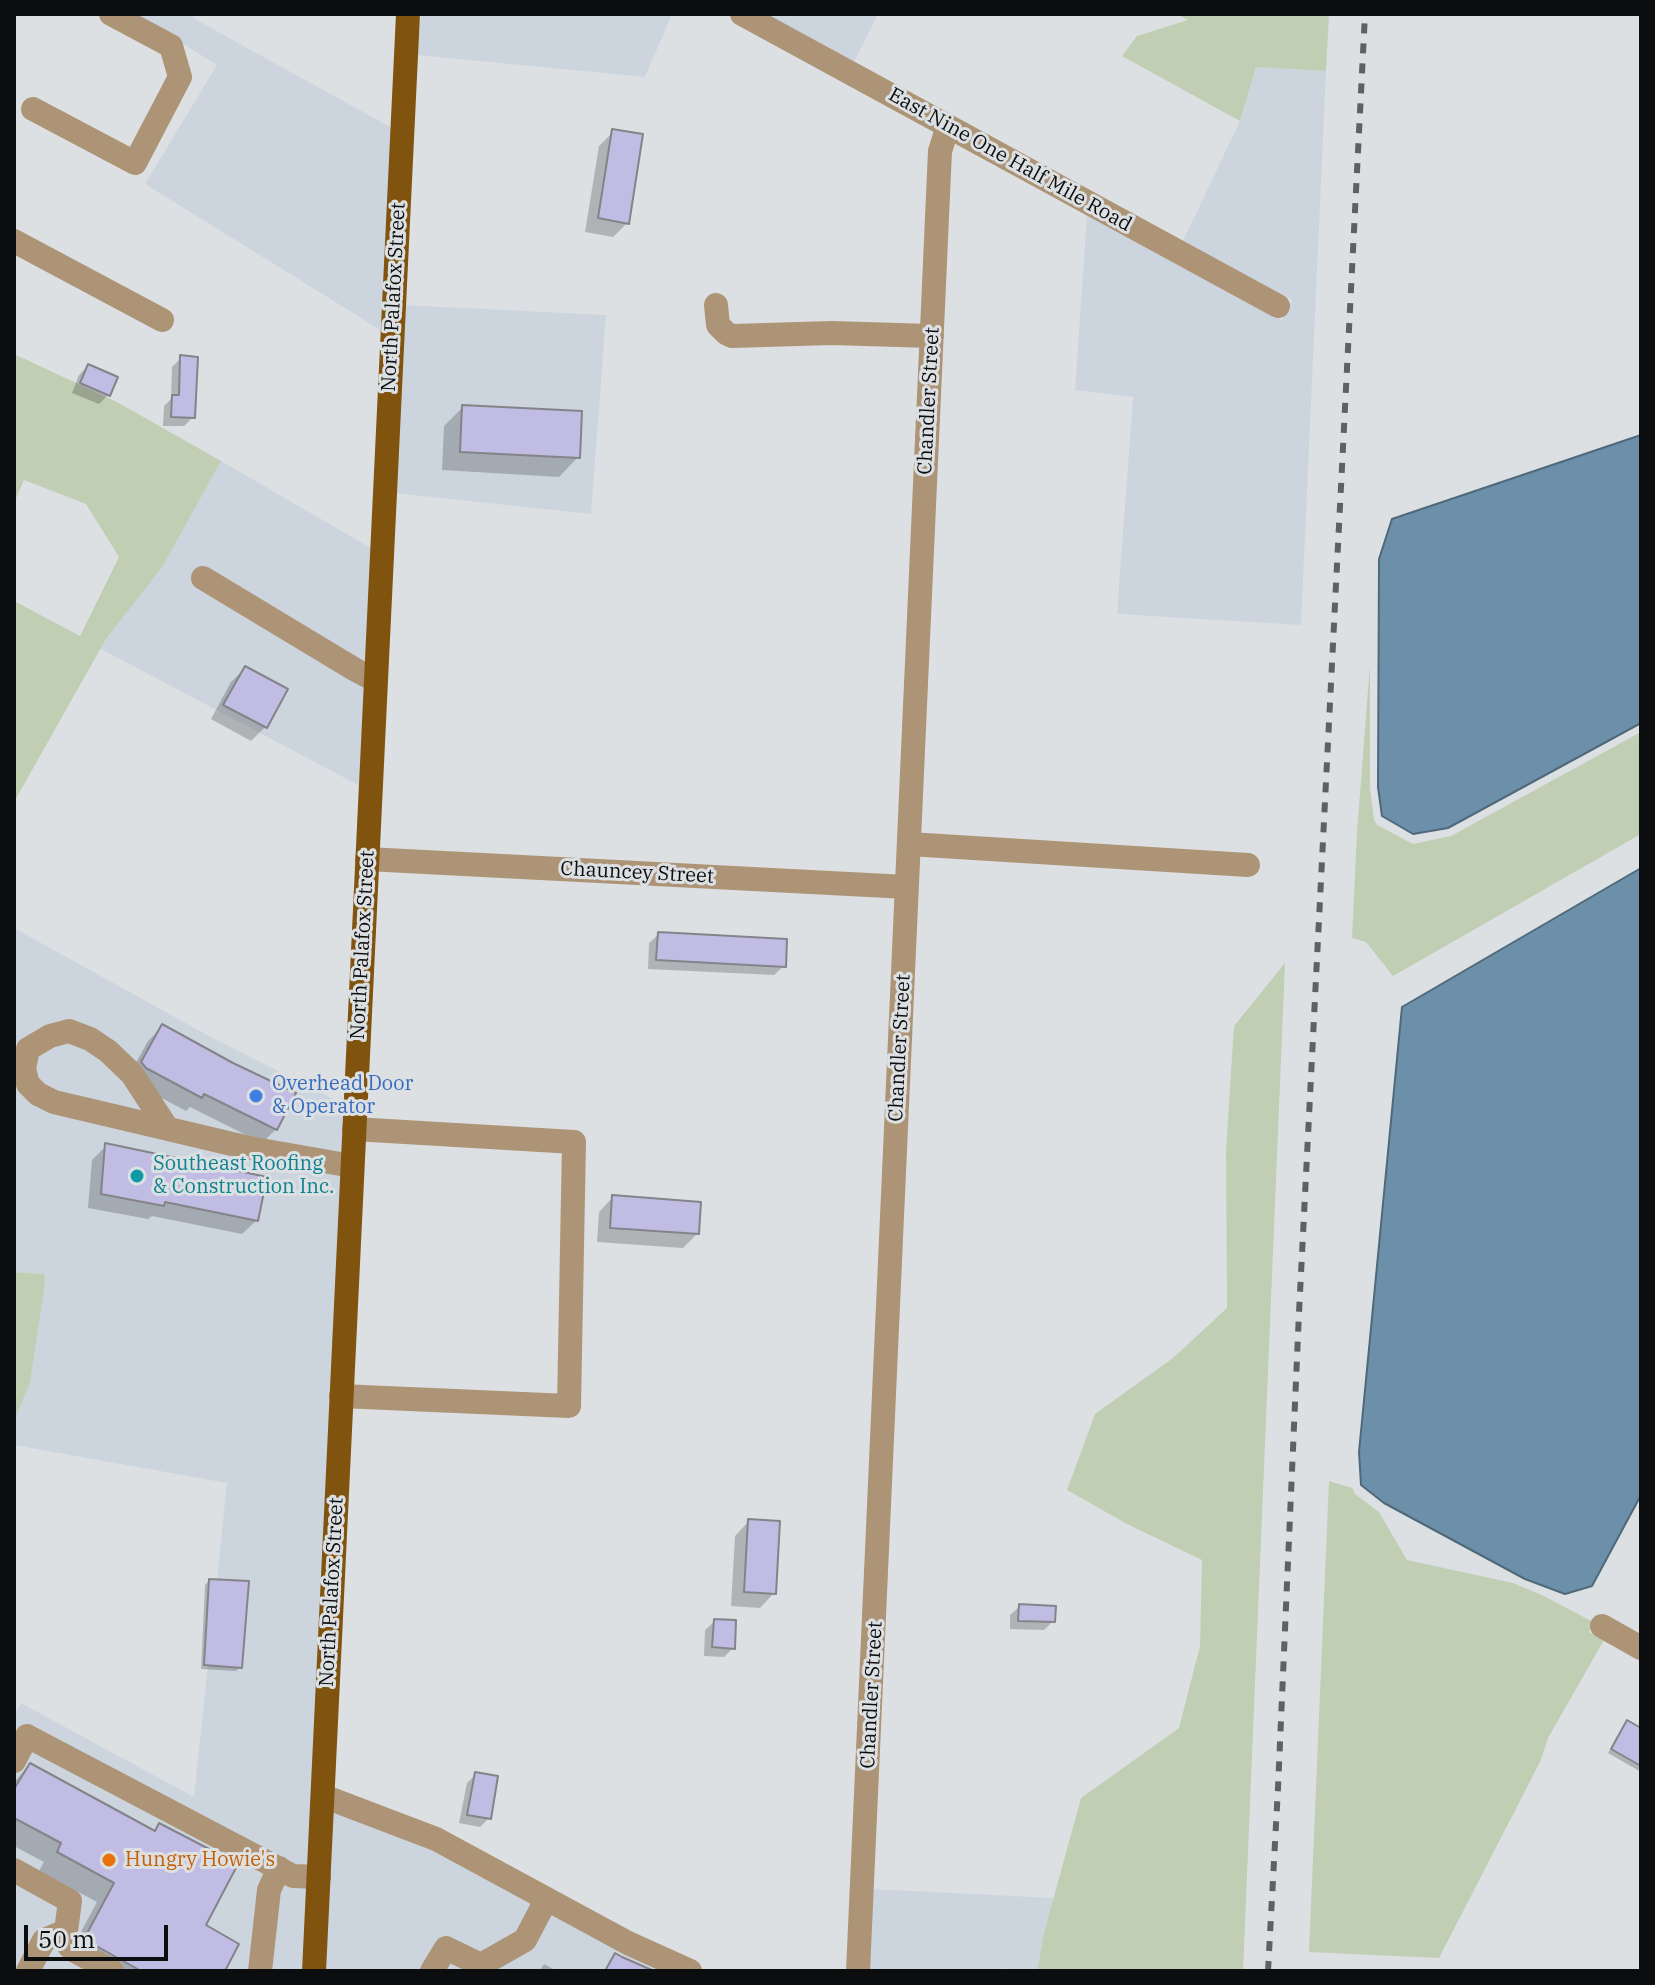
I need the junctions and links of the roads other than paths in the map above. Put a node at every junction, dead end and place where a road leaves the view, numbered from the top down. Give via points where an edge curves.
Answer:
1 (111, 14) edge
2 (408, 14) edge
3 (742, 14) edge
4 (776, 22) edge
5 (33, 109) dead end
6 (948, 126) junction
7 (14, 241) edge
8 (716, 305) dead end
9 (1278, 306) dead end
10 (162, 320) dead end
11 (932, 336) junction
12 (203, 578) dead end
13 (375, 676) junction
14 (909, 844) junction
15 (367, 859) junction
16 (1248, 865) dead end
17 (907, 887) junction
18 (167, 1128) junction
19 (354, 1129) junction
20 (352, 1166) junction
21 (341, 1396) junction
22 (1602, 1626) dead end
23 (1641, 1648) edge
24 (14, 1761) edge
25 (323, 1796) junction
26 (279, 1868) junction
27 (15, 1874) edge
28 (319, 1877) junction
29 (546, 1900) junction
30 (66, 1931) junction
31 (104, 1969) edge
32 (28, 1971) edge
33 (260, 1971) edge
34 (314, 1971) edge
35 (432, 1971) edge
36 (690, 1971) edge
37 (858, 1971) edge

1 - 5 street via 171,46 180,77 135,163
2 - 13 main road, North Palafox Street
3 - 4 street, East Nine One Half Mile Road
4 - 6 street, East Nine One Half Mile Road
6 - 9 street, East Nine One Half Mile Road
6 - 11 street, Chandler Street via 940,151
7 - 10 street
8 - 11 street via 718,325 732,336
11 - 14 street, Chandler Street
12 - 13 street via 354,669
13 - 15 main road, North Palafox Street
14 - 16 street
14 - 17 street, Chandler Street
15 - 17 street, Chauncey Street
15 - 19 main road, North Palafox Street
17 - 37 street, Chandler Street
18 - 18 street via 38,1094 24,1069 28,1049 69,1031 90,1039 132,1074
18 - 20 street
19 - 20 main road, North Palafox Street
19 - 21 street via 574,1142 569,1406
20 - 21 main road, North Palafox Street
21 - 25 main road, North Palafox Street
22 - 23 street
24 - 26 street via 27,1736
25 - 28 main road, North Palafox Street
25 - 29 street via 436,1839
26 - 28 street via 293,1876
26 - 33 street via 269,1890
27 - 30 street via 70,1901
28 - 34 main road, North Palafox Street
29 - 35 street via 525,1940 481,1965 446,1948
29 - 36 street
30 - 31 street via 73,1950
30 - 32 street via 44,1940

